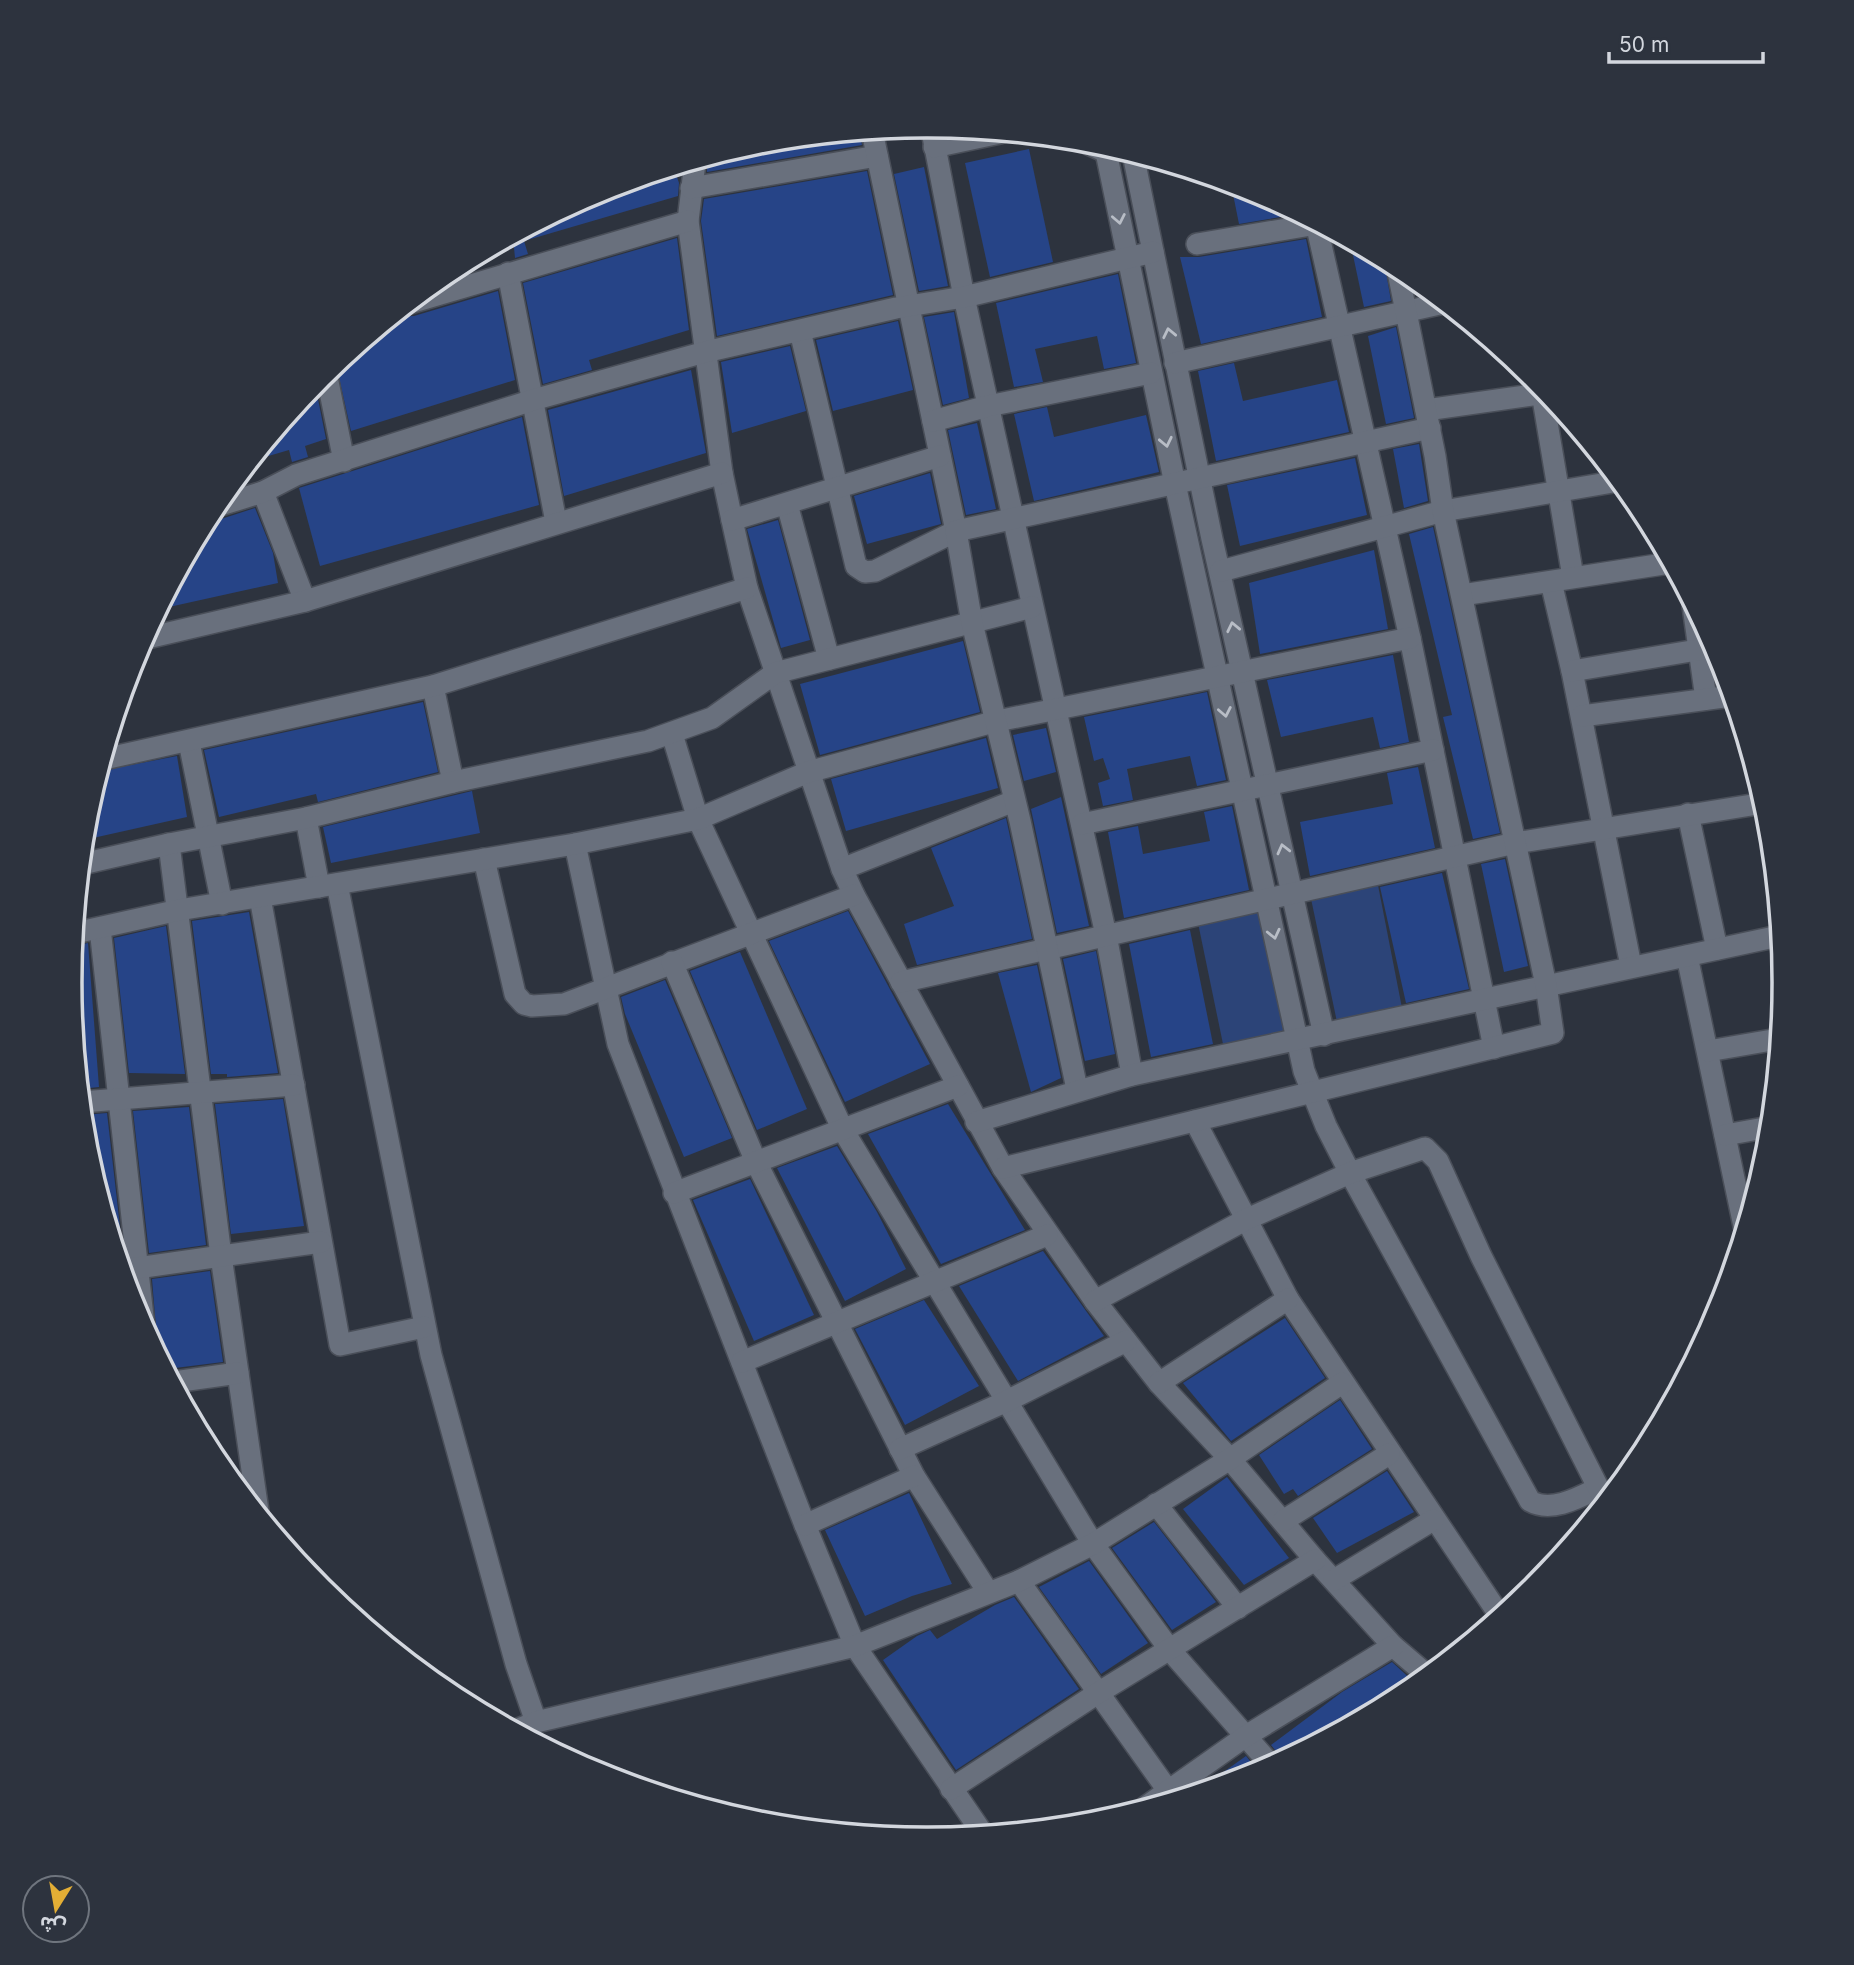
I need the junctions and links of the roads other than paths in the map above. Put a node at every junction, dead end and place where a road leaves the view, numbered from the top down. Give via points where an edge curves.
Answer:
1 (933, 138) edge
2 (874, 140) edge
3 (971, 140) edge
4 (934, 148) junction
5 (877, 156) junction
6 (1115, 160) edge
7 (1135, 164) edge
8 (694, 171) edge
9 (691, 188) junction
10 (688, 221) junction
11 (1303, 226) edge
12 (1318, 234) edge
13 (1197, 244) dead end
14 (1153, 252) junction
15 (1126, 257) junction
16 (508, 273) junction
17 (1401, 284) edge
18 (448, 287) edge
19 (964, 297) junction
20 (1432, 305) edge
21 (909, 306) junction
22 (1408, 310) junction
23 (1338, 329) junction
24 (800, 331) junction
25 (705, 352) junction
26 (1175, 363) junction
27 (1151, 373) junction
28 (329, 386) edge
29 (1532, 394) edge
30 (533, 400) junction
31 (988, 406) junction
32 (1546, 409) edge
33 (1428, 419) junction
34 (933, 421) junction
35 (1365, 443) junction
36 (940, 456) junction
37 (344, 461) junction
38 (722, 473) junction
39 (1200, 478) junction
40 (1607, 483) edge
41 (1175, 484) junction
42 (839, 488) junction
43 (1557, 490) junction
44 (262, 492) junction
45 (234, 501) edge
46 (787, 504) junction
47 (1443, 511) junction
48 (1014, 517) junction
49 (732, 520) junction
50 (556, 522) junction
51 (1383, 527) junction
52 (956, 531) junction
53 (1661, 564) edge
54 (1221, 570) junction
55 (1573, 577) junction
56 (1551, 582) junction
57 (747, 588) junction
58 (1462, 595) junction
59 (305, 601) junction
60 (1032, 607) junction
61 (972, 622) junction
62 (157, 636) edge
63 (1410, 638) junction
64 (1702, 649) edge
65 (829, 659) junction
66 (1707, 659) edge
67 (1573, 671) junction
68 (775, 673) junction
69 (1243, 673) junction
70 (1218, 677) junction
71 (433, 686) junction
72 (1722, 697) edge
73 (1706, 699) junction
74 (1056, 710) junction
75 (1582, 716) junction
76 (998, 721) junction
77 (672, 734) junction
78 (189, 742) junction
79 (1433, 750) junction
80 (113, 757) edge
81 (808, 772) junction
82 (453, 782) junction
83 (1268, 785) junction
84 (1242, 791) junction
85 (1014, 801) junction
86 (1753, 805) edge
87 (1688, 814) junction
88 (306, 818) junction
89 (698, 819) junction
90 (1082, 824) junction
91 (1601, 827) junction
92 (210, 837) junction
93 (1515, 843) junction
94 (169, 844) junction
95 (575, 844) junction
96 (1455, 858) junction
97 (484, 859) junction
98 (91, 862) edge
99 (842, 869) junction
100 (328, 886) junction
101 (1294, 892) junction
102 (854, 895) junction
103 (260, 897) junction
104 (1266, 899) junction
105 (222, 904) junction
106 (179, 910) junction
107 (100, 928) junction
108 (84, 931) edge
109 (749, 933) junction
110 (1106, 935) junction
111 (1770, 938) edge
112 (1047, 948) junction
113 (1717, 949) junction
114 (1687, 956) junction
115 (672, 962) junction
116 (1631, 966) junction
117 (901, 982) junction
118 (1546, 985) junction
119 (604, 990) junction
120 (1484, 998) junction
121 (1324, 1035) junction
122 (1298, 1039) junction
123 (1770, 1040) edge
124 (1494, 1048) junction
125 (1708, 1051) junction
126 (1132, 1075) junction
127 (293, 1085) junction
128 (958, 1086) junction
129 (1077, 1089) junction
130 (202, 1093) junction
131 (1312, 1093) junction
132 (117, 1099) junction
133 (90, 1101) edge
134 (1195, 1121) junction
135 (976, 1122) junction
136 (1759, 1129) edge
137 (843, 1130) junction
138 (1726, 1135) junction
139 (756, 1162) junction
140 (1003, 1168) junction
141 (1350, 1173) junction
142 (674, 1193) junction
143 (1741, 1209) edge
144 (1245, 1220) junction
145 (1047, 1235) junction
146 (321, 1242) junction
147 (221, 1256) junction
148 (129, 1260) edge
149 (133, 1269) edge
150 (933, 1282) junction
151 (1288, 1299) junction
152 (1095, 1301) junction
153 (836, 1322) junction
154 (424, 1328) junction
155 (1126, 1341) junction
156 (742, 1362) junction
157 (238, 1373) junction
158 (182, 1381) edge
159 (1159, 1383) junction
160 (1342, 1383) junction
161 (1007, 1401) junction
162 (900, 1449) junction
163 (1389, 1454) junction
164 (1230, 1459) junction
165 (914, 1476) junction
166 (1600, 1493) edge
167 (256, 1495) edge
168 (1598, 1496) edge
169 (1156, 1504) junction
170 (1433, 1520) junction
171 (1283, 1521) junction
172 (805, 1525) junction
173 (1093, 1544) junction
174 (1315, 1560) junction
175 (1334, 1580) junction
176 (1019, 1581) junction
177 (988, 1592) junction
178 (1494, 1607) dead end
179 (1238, 1608) junction
180 (855, 1646) junction
181 (1393, 1646) junction
182 (1170, 1650) junction
183 (1419, 1668) edge
184 (1098, 1693) junction
185 (526, 1726) edge
186 (1247, 1736) junction
187 (1264, 1757) edge
188 (1179, 1788) edge
189 (951, 1789) junction
190 (1169, 1791) edge
191 (977, 1825) edge

1 - 4 street
2 - 5 street
3 - 4 street
4 - 19 street
5 - 9 street
5 - 21 street
6 -> 15 street
7 - 14 street
8 - 9 street
9 - 10 street
10 - 16 street
10 - 25 street
11 - 13 street
12 - 23 street
14 - 15 street
26 -> 14 street
15 - 19 street
15 - 27 street
16 - 18 street
16 - 30 street
17 - 22 street
19 - 21 street
19 - 31 street
20 - 22 street
21 - 24 street
21 - 34 street
22 - 23 street
22 - 33 street
23 - 26 street
23 - 35 street
24 - 25 street
24 - 42 street
25 - 30 street
25 - 38 street
26 - 39 street
27 - 31 street
27 -> 41 street
28 - 37 street
29 - 33 street
30 - 37 street
30 - 50 street
31 - 34 street
31 - 48 street
32 - 43 street
33 - 35 street
33 - 47 street
34 - 36 street
35 - 39 street
35 - 51 street
36 - 42 street
36 - 52 street
37 - 44 street via 296,475
38 - 49 street
38 - 50 street
39 - 41 street
39 - 54 street
40 - 43 street
41 - 48 street
41 - 70 street
42 - 46 street
42 - 52 street via 852,559 861,571 875,570
43 - 47 street
43 - 55 street
44 - 45 street
44 - 59 street
46 - 49 street
46 - 65 street
47 - 51 street
47 - 58 street
48 - 52 street
48 - 60 street
49 - 57 street
50 - 59 street
51 - 54 street
51 - 63 street
52 - 61 street
53 - 55 street
69 -> 54 street
55 - 56 street
56 - 58 street
56 - 67 street
57 - 68 street
57 - 71 street
58 - 93 street
59 - 62 street
60 - 61 street
60 - 74 street
61 - 65 street
61 - 76 street
63 - 69 street
63 - 79 street
64 - 67 street
65 - 68 street
66 - 73 street
67 - 75 street
68 - 77 street via 712,718
68 - 81 street
69 - 70 street
69 - 83 street
70 - 74 street
70 -> 84 street
71 - 78 street
71 - 82 street
72 - 73 street
73 - 75 street
74 - 76 street
74 - 90 street
75 - 91 street
76 - 81 street
76 - 85 street
77 - 82 street
77 - 89 street
78 - 80 street
78 - 92 street
79 - 83 street
79 - 96 street
81 - 89 street
81 - 99 street
82 - 88 street
83 - 84 street
101 -> 83 street
84 - 90 street
84 - 104 street
85 - 99 street
85 - 112 street
86 - 87 street
87 - 91 street
87 - 113 street
88 - 92 street
88 - 100 street
89 - 95 street
89 - 109 street
90 - 110 street
91 - 93 street
91 - 116 street
92 - 94 street
92 - 105 street
93 - 96 street
93 - 118 street
94 - 98 street
94 - 106 street
95 - 97 street
95 - 119 street
96 - 101 street
96 - 120 street
97 - 100 street
97 - 119 street via 519,999 548,1007
99 - 102 street
100 - 103 street
100 - 154 street
101 - 104 street
101 - 121 street
102 - 109 street
102 - 117 street
103 - 105 street
103 - 127 street
104 - 110 street
104 -> 122 street
105 - 106 street
106 - 107 street
106 - 130 street
107 - 108 street
107 - 132 street
109 - 115 street
109 - 137 street
110 - 112 street
110 - 126 street
111 - 113 street
112 - 117 street
112 - 129 street
113 - 114 street
114 - 116 street
114 - 125 street
115 - 119 street
115 - 139 street
116 - 118 street
117 - 128 street
118 - 120 street
118 - 124 street via 1553,1033
119 - 142 street via 618,1044
120 - 121 street
120 - 124 street
121 - 122 street
122 - 126 street
122 - 131 street
123 - 125 street
124 - 131 street
125 - 138 street
126 - 129 street
127 - 130 street
127 - 146 street
128 - 135 street
128 - 137 street
129 - 135 street
130 - 132 street
130 - 147 street
131 - 134 street
131 - 141 street
132 - 133 street
132 - 148 street
134 - 140 street
134 - 144 street
135 - 140 street
136 - 138 street
137 - 139 street
137 - 150 street
138 - 143 street
139 - 142 street
139 - 153 street
140 - 145 street
141 - 144 street
141 - 166 street via 1425,1147 1434,1155
141 - 168 street via 1530,1501 1561,1504
142 - 156 street
144 - 151 street
144 - 152 street
145 - 150 street
145 - 152 street
146 - 147 street
146 - 154 street via 340,1345
147 - 149 street
147 - 157 street
150 - 153 street
150 - 161 street
151 - 159 street
151 - 160 street
152 - 155 street
153 - 156 street
153 - 162 street
154 - 185 street via 493,1583
155 - 159 street
155 - 161 street
156 - 172 street
157 - 158 street
157 - 167 street
159 - 164 street
160 - 163 street
160 - 164 street
161 - 162 street
161 - 173 street
162 - 165 street
163 - 170 street
163 - 171 street
164 - 169 street
164 - 171 street
165 - 172 street
165 - 177 street
169 - 173 street
169 - 179 street
170 - 175 street
170 - 178 street
171 - 174 street
172 - 180 street
173 - 176 street
173 - 182 street
174 - 175 street
174 - 179 street
175 - 181 street
176 - 177 street
176 - 184 street
177 - 180 street
179 - 182 street
180 - 185 street
180 - 189 street
181 - 183 street
181 - 186 street
182 - 184 street
182 - 186 street
184 - 189 street
184 - 190 street
186 - 187 street
186 - 188 street
189 - 191 street

